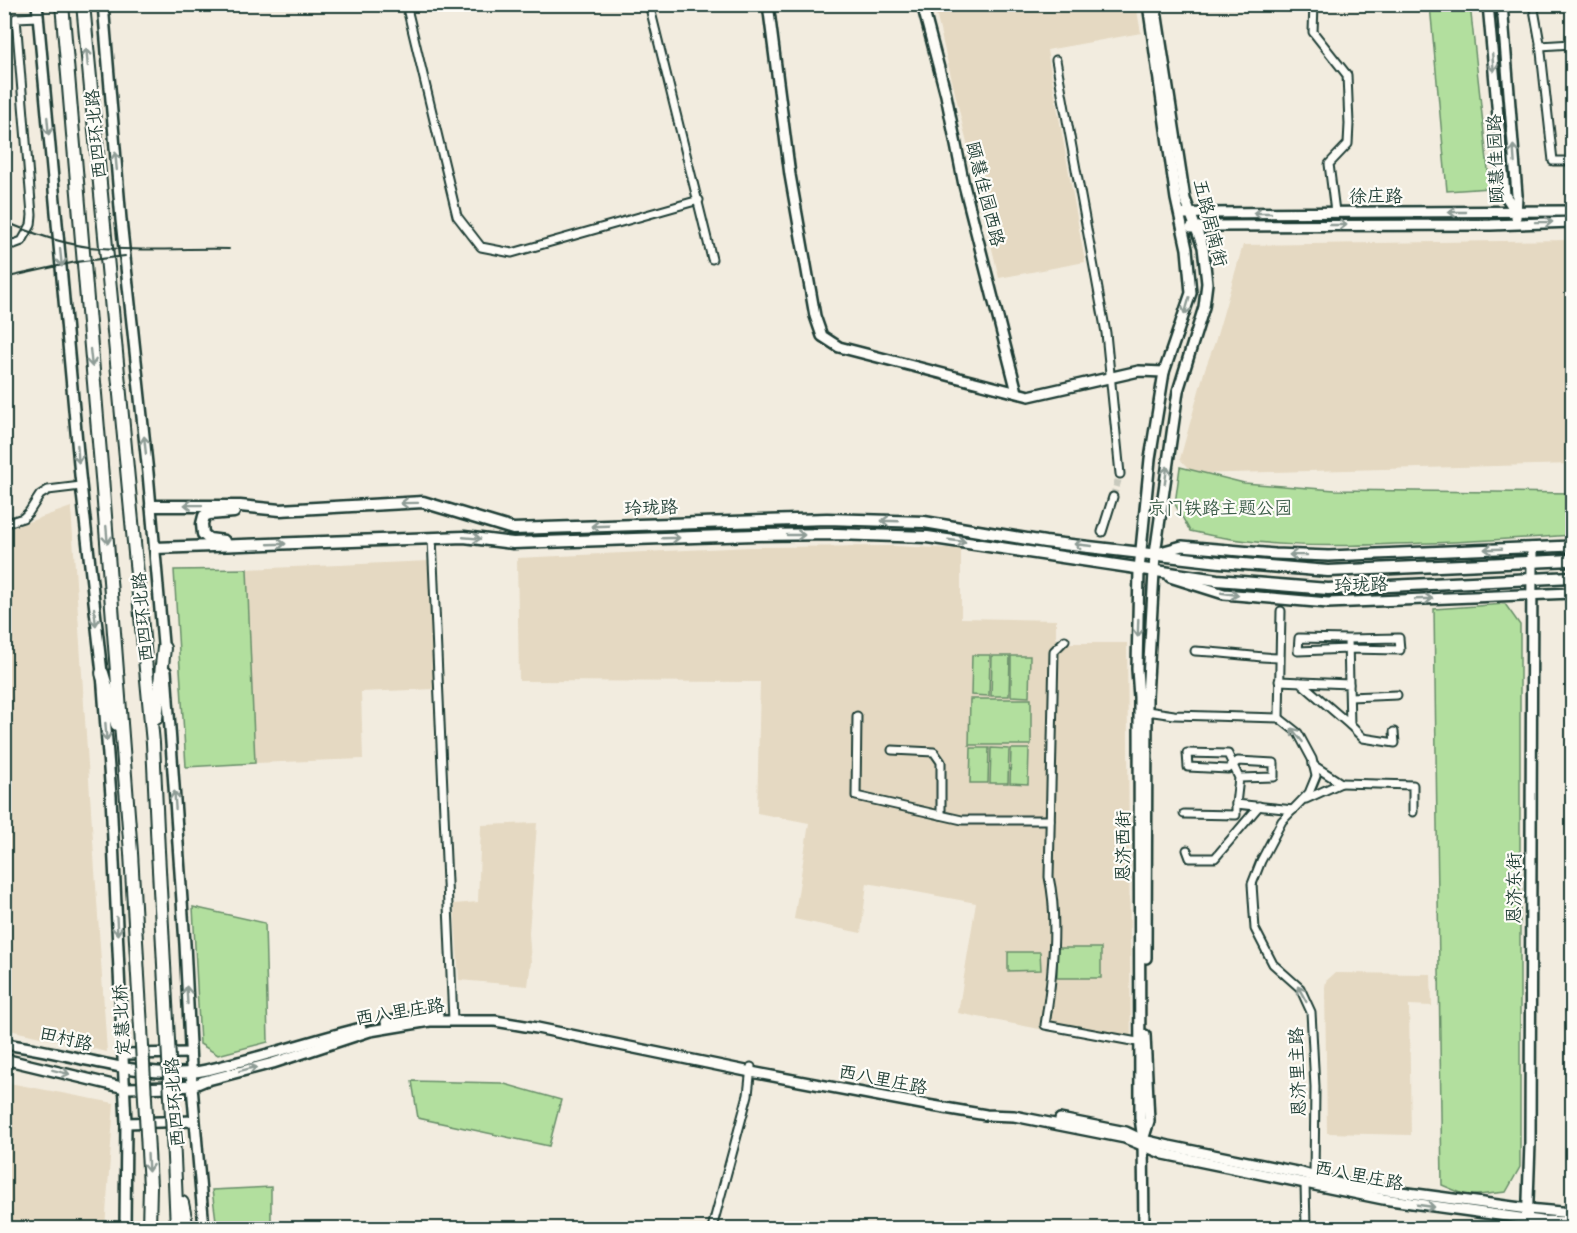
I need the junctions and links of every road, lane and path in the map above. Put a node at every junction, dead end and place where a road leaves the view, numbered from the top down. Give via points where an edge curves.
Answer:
1 (38, 4) edge
2 (62, 4) edge
3 (82, 4) edge
4 (103, 4) edge
5 (406, 4) edge
6 (649, 4) edge
7 (768, 4) edge
8 (922, 4) edge
9 (1148, 4) edge
10 (1155, 4) edge
11 (1314, 4) edge
12 (1488, 4) edge
13 (1502, 4) edge
14 (1533, 4) edge
15 (39, 18) junction
16 (1572, 44) edge
17 (1540, 46) junction
18 (1056, 60) dead end
19 (1572, 161) edge
20 (699, 200) junction
21 (1572, 211) edge
22 (1516, 212) junction
23 (1335, 213) junction
24 (1190, 214) junction
25 (1180, 215) junction
26 (1572, 222) edge
27 (1516, 223) junction
28 (1196, 227) junction
29 (1183, 229) junction
30 (4, 242) edge
31 (711, 259) dead end
32 (1164, 372) junction
33 (1110, 376) junction
34 (1017, 392) junction
35 (1120, 474) tunnel mouth
36 (81, 486) junction
37 (1113, 497) tunnel mouth
38 (151, 506) junction
39 (279, 510) junction
40 (4, 524) edge
41 (1102, 532) dead end
42 (432, 538) junction
43 (246, 545) junction
44 (1572, 546) edge
45 (155, 548) junction
46 (1532, 548) junction
47 (1141, 553) junction
48 (1155, 554) junction
49 (1572, 560) edge
50 (1532, 562) junction
51 (1139, 570) junction
52 (1154, 571) junction
53 (1572, 578) edge
54 (1532, 580) junction
55 (1572, 593) edge
56 (1532, 595) junction
57 (1281, 611) dead end
58 (1348, 639) junction
59 (1065, 640) dead end
60 (164, 648) junction
61 (1349, 649) junction
62 (1195, 651) dead end
63 (1279, 658) junction
64 (102, 673) junction
65 (1279, 681) junction
66 (1300, 682) junction
67 (1350, 684) junction
68 (1397, 695) dead end
69 (1350, 697) junction
70 (1147, 711) junction
71 (857, 716) dead end
72 (1279, 718) junction
73 (1350, 725) junction
74 (1394, 732) dead end
75 (153, 743) junction
76 (124, 748) junction
77 (892, 750) dead end
78 (1233, 765) junction
79 (1313, 765) junction
80 (1239, 778) junction
81 (1341, 783) junction
82 (1301, 801) junction
83 (1236, 804) junction
84 (1259, 806) junction
85 (1293, 810) junction
86 (1413, 812) dead end
87 (1184, 814) dead end
88 (941, 815) junction
89 (1050, 820) junction
90 (1187, 850) dead end
91 (130, 853) joint
92 (453, 1017) junction
93 (1143, 1043) junction
94 (4, 1044) edge
95 (190, 1053) junction
96 (124, 1054) junction
97 (4, 1059) edge
98 (124, 1069) junction
99 (751, 1070) junction
100 (191, 1072) junction
101 (192, 1086) junction
102 (125, 1088) junction
103 (194, 1121) junction
104 (126, 1123) junction
105 (1143, 1143) junction
106 (175, 1164) junction
107 (1314, 1177) junction
108 (1305, 1183) junction
109 (1572, 1213) edge
110 (1528, 1219) edge
111 (1572, 1222) edge
112 (125, 1228) edge
113 (148, 1228) edge
114 (177, 1228) edge
115 (187, 1228) edge
116 (204, 1228) edge
117 (712, 1228) edge
118 (1144, 1228) edge
119 (1306, 1228) edge

1 - 15 street
2 -> 76 highway, 西四环北路
75 -> 3 highway, 西四环北路
38 -> 4 street, 西四环北路
5 - 20 street via 457,216 481,246 512,253
6 - 20 street
7 - 34 street via 790,175 822,336 839,347
8 - 34 street, 颐慧佳园西路
9 - 25 street, 五路居南街
10 - 24 street, 五路居南街
11 - 23 street via 1313,32 1347,75 1348,144 1329,164
12 -> 22 street, 颐慧佳园路 via 1504,195
22 -> 13 street, 颐慧佳园路
14 - 17 street
15 - 30 street via 16,18 31,225 22,242
15 -> 36 street
16 - 17 street
17 - 19 street via 1553,161
18 - 33 street via 1106,333
20 - 31 street
21 - 22 street, 徐庄路
22 -> 23 street, 徐庄路
22 - 27 street
23 -> 24 street, 徐庄路
24 - 25 street, 徐庄路
24 - 28 street, 五路居南街
25 - 29 street, 五路居南街
27 -> 26 street, 徐庄路
28 -> 27 street, 徐庄路
28 - 29 street, 徐庄路
48 -> 28 street, 五路居南街 via 1178,391 1207,296 1203,247
29 -> 32 street, 五路居南街 via 1191,292
32 - 33 street via 1139,370
32 - 47 street, 五路居南街
33 - 34 street via 1029,396
33 - 35 street
36 - 40 street via 48,490 23,518
36 -> 64 street
37 - 41 street
39 -> 38 main road, 玲珑路
38 - 45 street, 西四环北路
39 - 43 main road via 204,516 203,534 209,539
47 -> 39 main road, 玲珑路 via 924,522 826,519 513,529 423,502
43 -> 42 main road, 玲珑路
42 -> 51 main road, 玲珑路 via 513,543 778,535 927,537
42 - 92 street
43 - 45 main road, 玲珑路
44 - 46 street, 玲珑路
45 - 60 street, 西四环北路
46 -> 48 street, 玲珑路 via 1329,556 1182,546
46 - 50 street, 恩济东街
47 - 48 main road, 玲珑路
47 - 51 street, 恩济西街
48 - 50 main road, 玲珑路 via 1328,571
48 - 52 street, 恩济西街
49 - 50 main road, 玲珑路
50 - 54 street, 恩济东街
51 - 52 main road, 玲珑路
51 -> 93 street, 恩济西街
52 - 54 main road, 玲珑路 via 1328,589
52 -> 56 street, 玲珑路 via 1224,594 1328,603
52 - 70 street, 恩济西街
53 - 54 main road, 玲珑路
54 - 56 street, 恩济东街
55 - 56 street, 玲珑路
56 - 110 street, 恩济东街
57 - 63 street
58 - 61 street
58 - 61 street via 1299,638 1298,651
58 - 61 street via 1399,638 1400,650
59 - 89 street via 1054,651
60 - 75 highway
95 -> 60 street, 西四环北路
61 - 67 street
62 - 63 street
63 - 65 street
64 - 76 highway
64 -> 96 street
65 - 66 street
65 - 72 street
66 - 67 street
66 - 73 street
67 - 69 street
68 - 69 street
69 - 73 street
70 - 72 street
70 - 93 street, 恩济西街
71 - 88 street via 856,796
79 -> 72 street via 1298,733
73 - 74 street via 1363,738 1395,743
75 - 106 highway, 西四环北路, bridge
76 - 91 highway, 西四环北路
77 - 88 street via 934,752 941,762
78 - 78 street via 1227,769 1188,768 1187,753 1228,754
78 - 80 street
78 - 80 street via 1238,761 1274,763 1274,777
79 - 81 street
79 - 82 street, 恩济里主路 via 1316,776
80 - 83 street
81 - 82 street
81 - 86 street via 1413,784
82 - 85 street, 恩济里主路
83 - 84 street
83 - 87 street via 1236,815
84 - 85 street
84 - 90 street via 1215,858 1190,858
107 -> 85 street, 恩济里主路 via 1311,1012 1300,988 1273,964 1255,929 1252,884 1282,821
88 - 89 street via 962,819
89 - 93 street via 1048,877 1052,893 1053,977 1045,1025
91 -> 113 highway, 定慧北桥, bridge via 150,1186
92 - 99 street, 西八里庄路 via 520,1019
92 - 100 street, 西八里庄路 via 425,1015 398,1019
101 -> 92 street, 西八里庄路 via 370,1031
93 - 105 street, 恩济西街 via 1149,1121
94 - 98 street, 田村路
95 - 96 street
95 - 100 street, 西四环北路
96 - 98 street
97 -> 102 street, 田村路
98 - 100 street, 田村路
98 - 102 street
99 - 105 street, 西八里庄路 via 984,1110 1013,1110 1126,1132
99 - 117 street via 748,1095
100 - 101 street, 西四环北路
101 - 102 street, 西八里庄路
101 - 103 street, 西四环北路
102 - 104 street
103 - 104 street
103 - 116 street, 西四环北路
104 - 112 street
105 - 107 street, 西八里庄路
105 - 108 street, 西八里庄路 via 1164,1154
105 - 118 street, 恩济西街
106 - 114 highway
106 - 115 highway
107 - 110 street, 西八里庄路
108 -> 110 street, 西八里庄路 via 1383,1199
108 - 119 street
109 - 110 street, 西八里庄路
110 - 111 street, 西八里庄路

